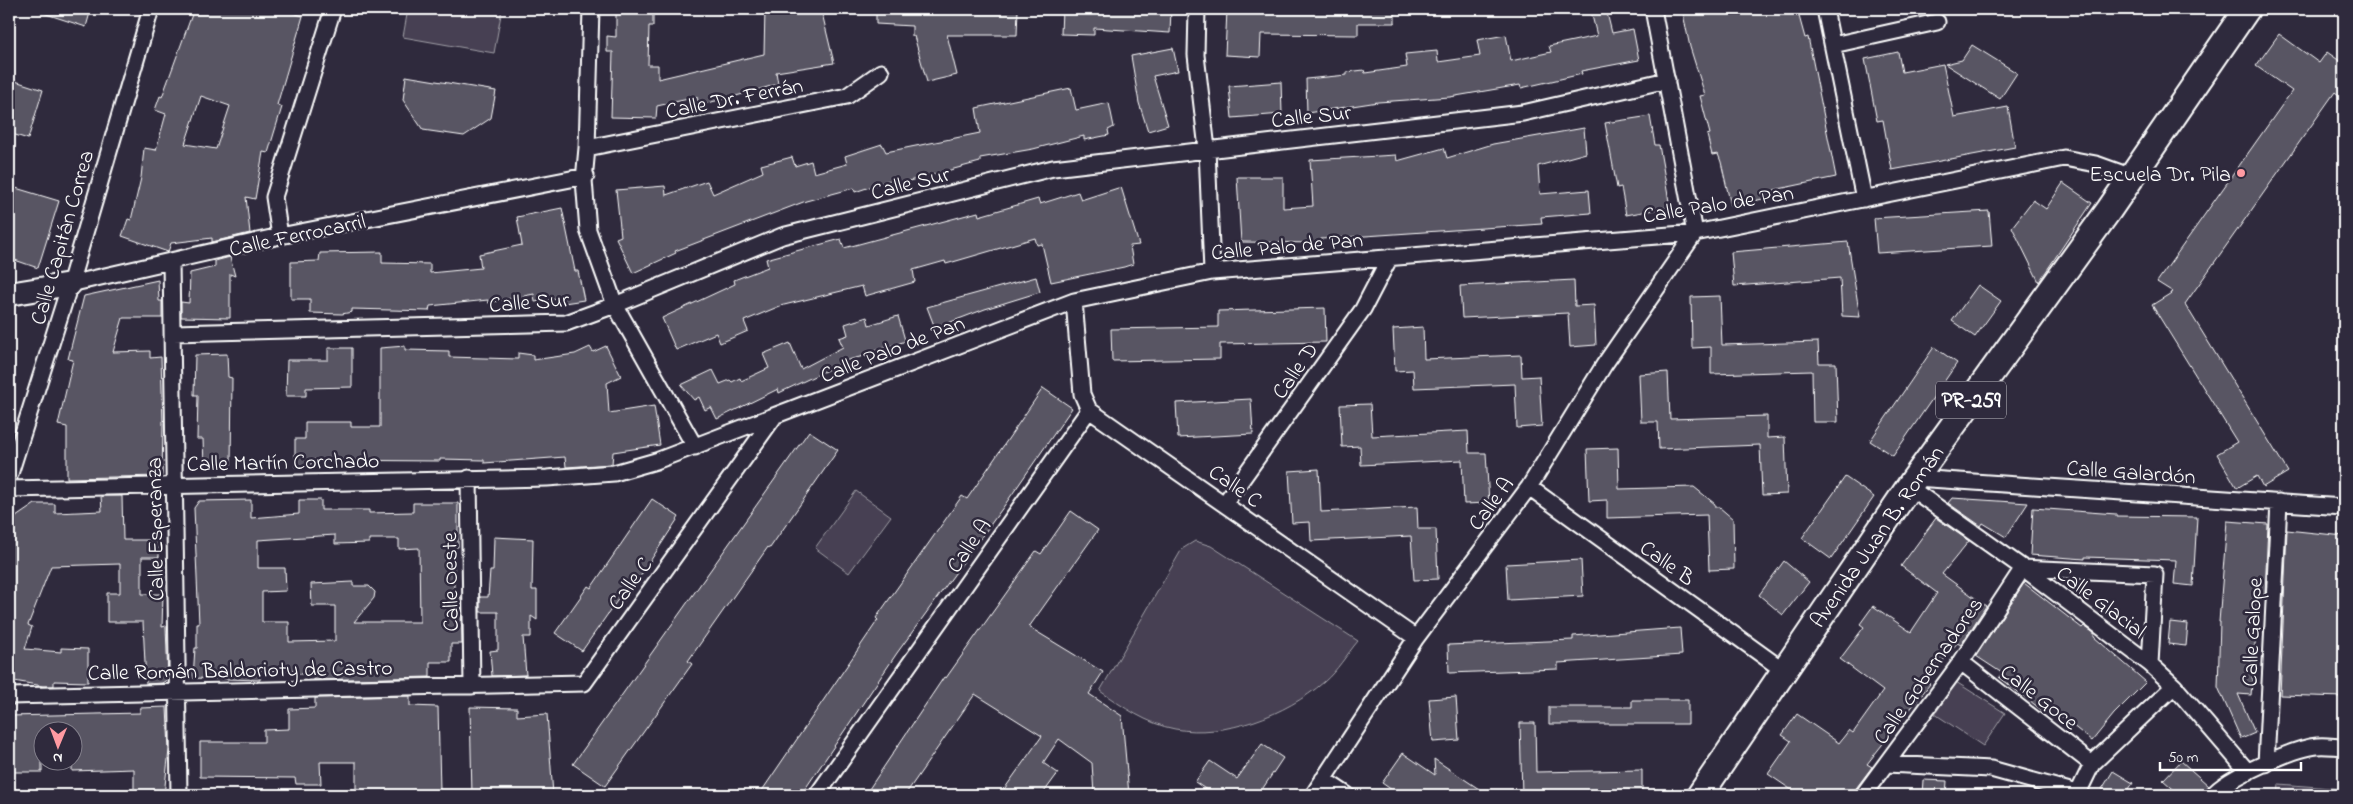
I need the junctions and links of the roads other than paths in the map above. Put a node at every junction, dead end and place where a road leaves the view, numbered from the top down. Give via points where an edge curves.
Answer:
1 (151, 9) edge
2 (333, 9) edge
3 (591, 9) edge
4 (1197, 9) edge
5 (1653, 9) edge
6 (1824, 9) edge
7 (2247, 9) edge
8 (1937, 22) dead end
9 (1833, 45) junction
10 (881, 72) dead end
11 (1667, 80) junction
12 (588, 148) junction
13 (1207, 148) junction
14 (586, 176) junction
15 (2132, 177) junction
16 (1864, 199) junction
17 (1695, 233) junction
18 (280, 236) junction
19 (1390, 258) junction
20 (171, 262) junction
21 (1212, 272) junction
22 (70, 284) junction
23 (9, 294) edge
24 (1074, 301) junction
25 (615, 306) junction
26 (173, 333) junction
27 (1089, 410) junction
28 (774, 417) junction
29 (695, 447) junction
30 (9, 477) edge
31 (469, 478) junction
32 (1912, 482) junction
33 (174, 485) junction
34 (1529, 487) junction
35 (9, 489) edge
36 (2279, 502) junction
37 (1225, 503) junction
38 (2344, 507) edge
39 (2023, 568) junction
40 (1416, 638) junction
41 (1961, 662) junction
42 (2150, 664) junction
43 (1784, 670) junction
44 (472, 686) junction
45 (2174, 686) junction
46 (178, 691) junction
47 (9, 696) edge
48 (2344, 747) edge
49 (1886, 764) junction
50 (2092, 764) junction
51 (2266, 764) junction
52 (2248, 772) junction
53 (1323, 779) junction
54 (2077, 794) edge
55 (179, 795) edge
56 (818, 795) edge
57 (1314, 795) edge
58 (1347, 795) edge
59 (1700, 795) edge
60 (1863, 795) edge
61 (2213, 795) edge

1 - 22 street, Calle Capitán Correa
2 - 18 street via 274,197
3 - 12 street
4 - 13 street via 1196,55
5 - 11 street
6 - 9 street
7 - 15 main road, Avenida Juan B. Román / PR-259
8 - 9 street
9 - 16 street
10 - 12 street, Calle Dr. Ferrán via 847,96
11 - 13 street, Calle Sur via 1523,113
11 - 17 street
12 - 14 street
13 - 21 street
13 - 25 street, Calle Sur via 1053,168 782,236
14 - 18 street, Calle Ferrocarril
14 - 25 street via 588,230
15 - 16 street, Calle Palo de Pan via 2096,164 2064,158
15 - 32 main road, Avenida Juan B. Román / PR-259
16 - 17 street, Calle Palo de Pan
17 - 19 street, Calle Palo de Pan
17 - 34 street, Calle A via 1604,365
18 - 20 street, Calle Ferrocarril
19 - 21 street, Calle Palo de Pan
19 - 37 street, Calle D via 1362,309
20 - 22 street, Calle Ferrocarril
20 - 26 street, Calle Esperanza
21 - 24 street, Calle Palo de Pan
22 - 23 street, Calle Ferrocarril
22 - 30 street, Calle Capitán Correa
24 - 27 street via 1082,394
24 - 28 street, Calle Palo de Pan
25 - 26 street, Calle Sur via 566,323
25 - 29 street
26 - 33 street, Calle Esperanza
27 - 37 street, Calle C
27 - 56 street, Calle A
28 - 29 street, Calle Palo de Pan
28 - 44 street, Calle C via 584,683
29 - 31 street, Calle Palo de Pan via 614,473 546,478
31 - 33 street, Calle Martín Corchado
31 - 44 street, Calle Oeste
32 - 36 street, Calle Galardón
32 - 39 street, Calle Glacial
32 - 43 main road, Avenida Juan B. Román / PR-259
33 - 35 street, Calle Martín Corchado
33 - 46 street, Calle Esperanza
34 - 40 street, Calle A
34 - 43 street, Calle B
36 - 38 street, Calle Galardón
36 - 51 street, Calle Galope
37 - 40 street, Calle C
39 - 41 street, Calle Gobernadores
39 - 42 street, Calle Glacial
39 - 42 street via 2155,574
40 - 53 street, Calle A
41 - 49 street, Calle Gobernadores
41 - 50 street, Calle Goce
42 - 45 street, Calle Glacial
43 - 59 main road, Avenida Juan B. Román / PR-259
44 - 46 street, Calle Román Baldorioty de Castro
45 - 50 street
45 - 52 street, Calle Glacial
46 - 47 street, Calle Román Baldorioty de Castro
46 - 55 street, Calle Esperanza
48 - 51 street via 2317,746 2288,753
49 - 54 street via 1991,769
49 - 60 street, Calle Gobernadores
50 - 54 street
51 - 52 street
52 - 61 street
53 - 57 street, Calle A
53 - 58 street

